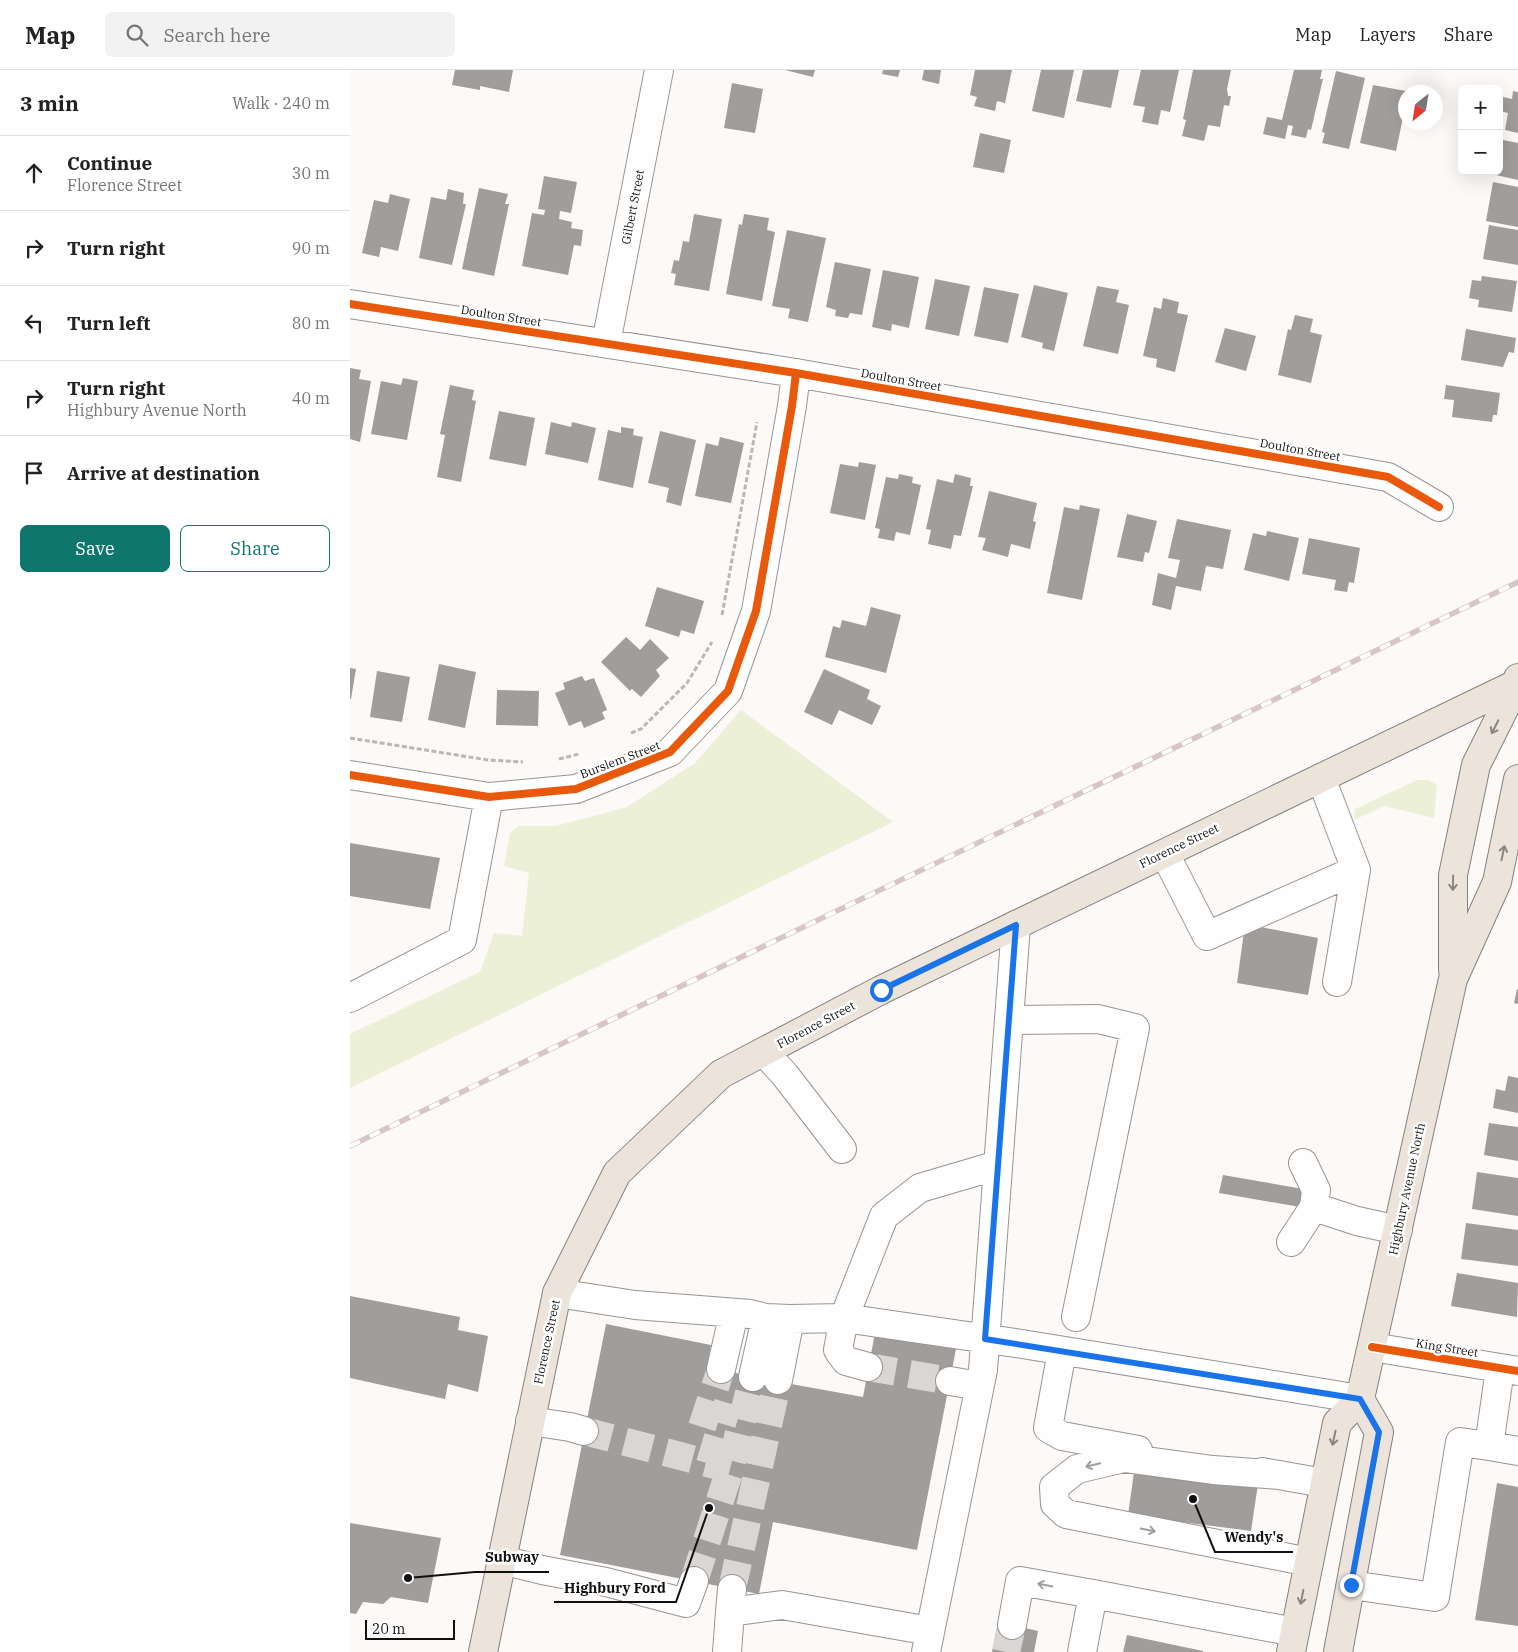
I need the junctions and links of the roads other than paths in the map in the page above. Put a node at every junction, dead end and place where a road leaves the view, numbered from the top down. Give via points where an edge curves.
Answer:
1 (659, 70) edge
2 (350, 304) edge
3 (606, 344) junction
4 (796, 373) junction
5 (1439, 508) dead end
6 (1518, 684) edge
7 (350, 776) edge
8 (1321, 778) junction
9 (1518, 779) edge
10 (489, 798) junction
11 (1165, 854) junction
12 (1356, 870) junction
13 (1016, 925) junction
14 (1453, 979) junction
15 (1337, 982) dead end
16 (350, 998) edge
17 (1010, 1020) junction
18 (764, 1052) junction
19 (842, 1149) dead end
20 (1303, 1163) dead end
21 (998, 1165) junction
22 (1314, 1207) junction
23 (1398, 1230) junction
24 (1291, 1242) dead end
25 (557, 1293) junction
26 (760, 1316) junction
27 (1076, 1317) dead end
28 (844, 1318) junction
29 (985, 1339) junction
30 (1372, 1348) junction
31 (1062, 1351) junction
32 (868, 1367) tunnel mouth
33 (1509, 1370) edge
34 (950, 1381) tunnel mouth
35 (979, 1386) junction
36 (1360, 1399) junction
37 (530, 1420) junction
38 (584, 1431) tunnel mouth
39 (1489, 1446) junction
40 (1518, 1451) edge
41 (1280, 1475) junction
42 (1324, 1483) junction
43 (502, 1560) junction
44 (1309, 1562) junction
45 (694, 1581) tunnel mouth
46 (1351, 1585) junction
47 (1093, 1594) junction
48 (1012, 1625) tunnel mouth
49 (928, 1642) edge
50 (1293, 1642) edge
51 (483, 1652) edge
52 (727, 1652) edge
53 (1082, 1652) edge
54 (1338, 1652) edge

1 - 3 street, Gilbert Street
2 - 3 street, Doulton Street
3 - 4 street, Doulton Street
4 - 5 street, Doulton Street via 1388,477
4 - 10 street, Burslem Street via 756,611 728,690 670,752 576,789
6 - 8 main road, Florence Street
6 -> 14 main road, Highbury Avenue North via 1476,765 1453,875
7 - 10 street, Burslem Street
8 - 11 main road, Florence Street
8 - 12 street
14 -> 9 main road, Highbury Avenue North via 1497,882
10 - 16 street via 462,940
11 - 12 street via 1207,936
11 - 13 main road, Florence Street
12 - 15 street
13 - 17 street
13 - 18 main road, Florence Street via 881,990
14 - 23 main road, Highbury Avenue North
17 - 21 street
17 - 27 street via 1098,1019 1135,1028
18 - 19 street
18 - 25 main road, Florence Street via 721,1074 617,1173
20 - 22 street via 1316,1190
21 - 28 street via 920,1188 884,1216
21 - 29 street
22 - 23 street
22 - 24 street
23 - 30 main road, Highbury Avenue North
25 - 26 street via 635,1305
25 - 37 main road, Florence Street
26 - 26 street via 747,1375
26 - 28 street
28 - 29 street
28 - 32 street via 838,1350 846,1361
29 - 31 street
29 - 35 street
30 - 33 street, King Street
30 - 36 main road, Highbury Avenue North
31 - 36 street
31 - 41 street via 1048,1428 1062,1436
33 - 39 street
34 - 35 street
35 - 49 street
36 -> 42 main road via 1337,1423
36 - 46 main road via 1379,1432
37 - 38 street
37 - 43 main road, Florence Street
39 - 40 street
39 - 46 street via 1460,1442 1435,1597
41 - 42 street
41 -> 44 street via 1124,1458 1076,1468 1054,1487 1054,1504 1066,1514
42 - 44 main road
43 - 45 street via 686,1603
43 - 51 main road, Florence Street
44 -> 50 main road
46 - 54 main road
47 -> 48 street via 1020,1580
47 - 50 street
47 - 53 street
49 - 52 street via 782,1605 731,1601

